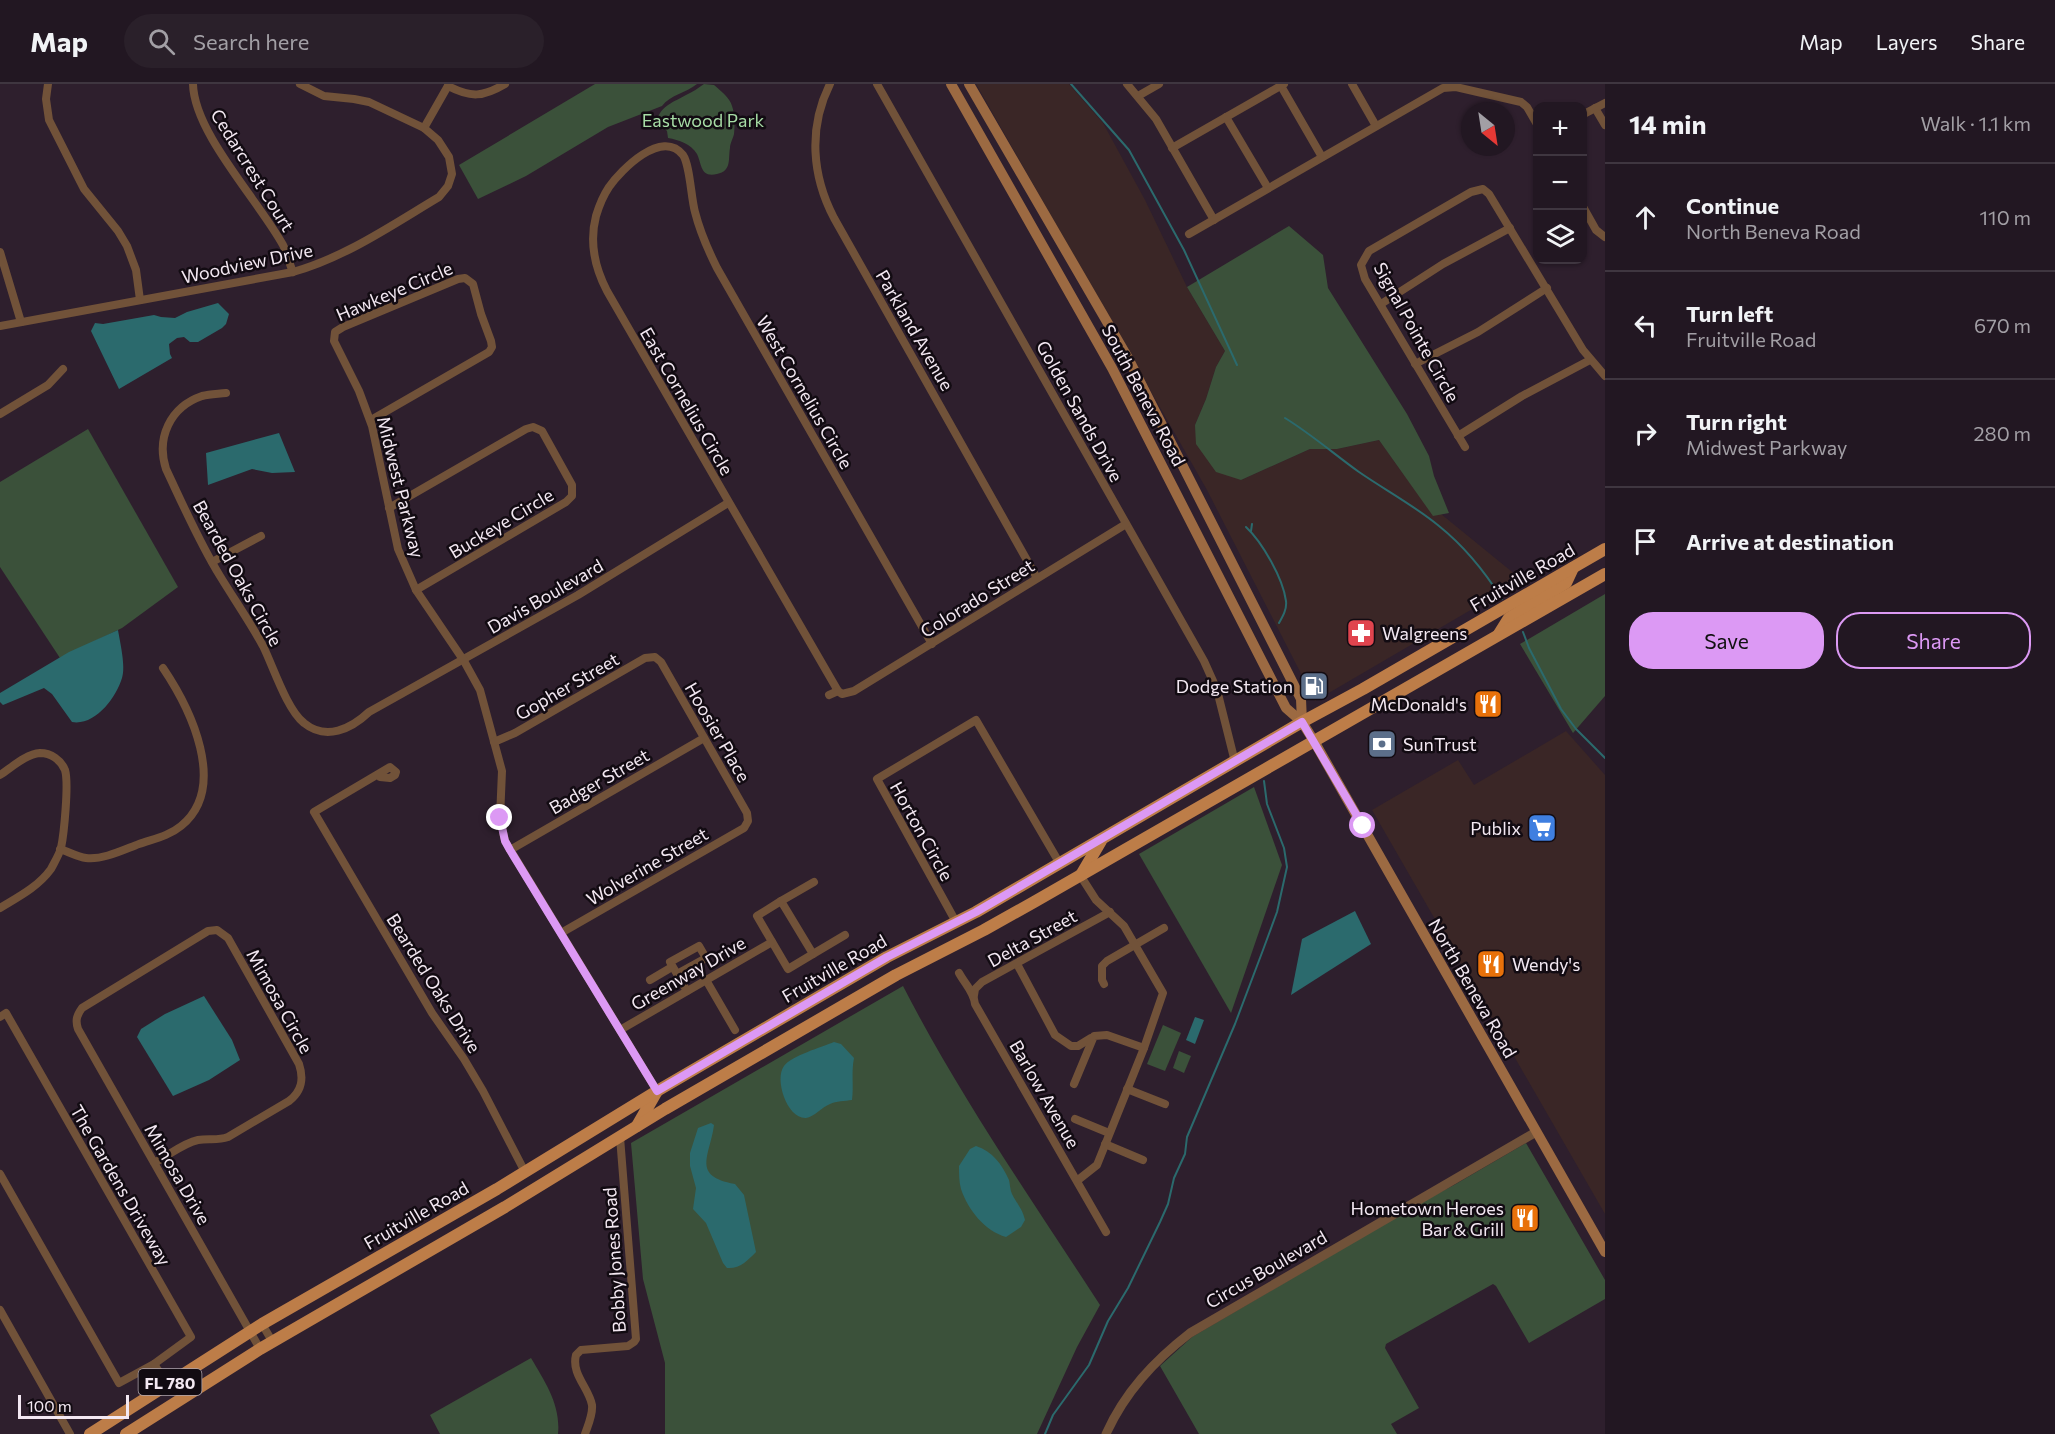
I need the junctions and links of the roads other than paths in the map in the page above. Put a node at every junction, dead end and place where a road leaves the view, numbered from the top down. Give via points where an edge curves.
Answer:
1 (48, 84) edge
2 (193, 84) edge
3 (300, 84) edge
4 (505, 84) edge
5 (830, 84) edge
6 (877, 84) edge
7 (951, 84) edge
8 (969, 84) edge
9 (1127, 84) edge
10 (1159, 84) edge
11 (1352, 84) edge
12 (448, 85) edge
13 (1283, 85) edge
14 (1138, 96) junction
15 (1605, 103) edge
16 (1595, 108) junction
17 (1587, 113) edge
18 (1226, 117) junction
19 (1533, 117) edge
20 (1605, 125) edge
21 (1376, 126) junction
22 (424, 128) junction
23 (1172, 148) junction
24 (675, 149) joint
25 (1322, 157) junction
26 (1268, 188) junction
27 (1585, 210) edge
28 (1214, 220) junction
29 (1510, 228) junction
30 (1189, 234) dead end
31 (1605, 237) edge
32 (0, 252) edge
33 (293, 272) junction
34 (1547, 288) junction
35 (140, 300) junction
36 (1380, 304) junction
37 (21, 322) junction
38 (0, 326) edge
39 (334, 335) joint
40 (1590, 360) junction
41 (1415, 364) junction
42 (63, 369) dead end
43 (1605, 376) edge
44 (226, 393) dead end
45 (0, 414) edge
46 (370, 420) junction
47 (1458, 436) junction
48 (1465, 447) dead end
49 (728, 503) junction
50 (389, 508) junction
51 (1126, 524) junction
52 (261, 537) dead end
53 (1605, 549) edge
54 (212, 562) junction
55 (1574, 568) junction
56 (1605, 574) edge
57 (1037, 578) junction
58 (416, 590) junction
59 (1499, 634) junction
60 (932, 644) junction
61 (655, 657) joint
62 (464, 661) junction
63 (164, 668) dead end
64 (840, 692) junction
65 (829, 695) dead end
66 (373, 710) joint
67 (1302, 722) junction
68 (704, 738) junction
69 (1314, 741) junction
70 (494, 742) junction
71 (1235, 762) junction
72 (379, 774) dead end
73 (0, 775) edge
74 (747, 824) joint
75 (1101, 840) junction
76 (60, 849) junction
77 (510, 850) junction
78 (1059, 864) junction
79 (1080, 875) junction
80 (814, 882) dead end
81 (781, 901) junction
82 (1034, 902) junction
83 (0, 908) edge
84 (1110, 912) junction
85 (956, 922) junction
86 (1164, 928) dead end
87 (561, 933) junction
88 (844, 935) dead end
89 (772, 942) junction
90 (1135, 944) junction
91 (813, 954) junction
92 (1017, 964) junction
93 (959, 973) dead end
94 (650, 980) dead end
95 (706, 980) junction
96 (1104, 984) dead end
97 (687, 991) junction
98 (974, 995) junction
99 (79, 1013) joint
100 (0, 1017) edge
101 (620, 1030) junction
102 (735, 1030) dead end
103 (1091, 1038) junction
104 (1144, 1048) junction
105 (1074, 1084) dead end
106 (1127, 1089) junction
107 (657, 1091) junction
108 (1165, 1104) dead end
109 (1075, 1119) dead end
110 (637, 1127) junction
111 (1536, 1132) junction
112 (1109, 1133) junction
113 (620, 1137) junction
114 (1105, 1144) junction
115 (1143, 1160) dead end
116 (154, 1163) junction
117 (525, 1172) junction
118 (0, 1174) edge
119 (1078, 1180) junction
120 (1106, 1232) dead end
121 (1605, 1252) edge
122 (0, 1310) edge
123 (262, 1324) junction
124 (250, 1332) junction
125 (272, 1341) junction
126 (260, 1349) junction
127 (154, 1364) junction
128 (167, 1384) junction
129 (70, 1434) edge
130 (90, 1434) edge
131 (126, 1434) edge
132 (585, 1434) edge
133 (1106, 1434) edge

1 - 35 street via 46,107 52,127 84,189 127,246 136,270
2 - 33 street, Cedarcrest Court via 203,120 283,246
3 - 22 street via 324,96 369,102
4 - 12 street via 478,95 468,95
5 - 57 street, Parkland Avenue via 820,109 815,143 824,197
6 - 51 street, Golden Sands Drive
7 - 67 main road, South Beneva Road via 1112,368 1286,708
8 - 67 main road, South Beneva Road via 1128,358 1301,699
9 - 14 street
10 - 14 street
11 - 21 street
12 - 22 street
13 - 18 street
13 - 25 street
14 - 23 street
15 - 16 street
16 - 17 street
16 - 20 street
18 - 23 street
18 - 26 street
19 - 21 street via 1521,102 1452,87 1435,91
21 - 25 street
22 - 33 street, Woodview Drive via 442,144 452,166 451,181 443,194 342,254
23 - 28 street
24 - 49 street, East Cornelius Circle via 652,149 610,186 596,217 595,259 607,291
24 - 60 street, West Cornelius Circle via 686,160 695,215 717,268
25 - 26 street
26 - 28 street
27 - 31 street via 1596,230
28 - 30 street
29 - 34 street, Signal Pointe Circle
29 - 36 street
29 - 36 street, Signal Pointe Circle via 1482,189 1425,218 1369,251 1363,259 1362,272
32 - 37 street
33 - 35 street, Woodview Drive
34 - 40 street, Signal Pointe Circle
34 - 41 street via 1478,333
35 - 37 street, Woodview Drive
36 - 41 street, Signal Pointe Circle
37 - 38 street, Woodview Drive
39 - 46 street, Midwest Parkway
39 - 46 street, Hawkeye Circle via 343,327 460,278 473,284 491,341 489,352
40 - 43 street, Signal Pointe Circle
40 - 47 street
41 - 47 street, Signal Pointe Circle
42 - 45 street via 48,385
44 - 54 street, Bearded Oaks Circle via 204,396 179,410 165,429 162,443 166,470
46 - 50 street, Midwest Parkway
47 - 48 street, Signal Pointe Circle
49 - 62 street, Davis Boulevard
49 - 64 street, East Cornelius Circle
50 - 58 street, Midwest Parkway via 398,549
50 - 58 street, Buckeye Circle via 533,427 542,431 572,485 572,496 566,501
51 - 57 street, Colorado Street
51 - 71 street, Golden Sands Drive via 1212,676
52 - 54 street
53 - 55 main road, Fruitville Road / FL 780
54 - 66 street, Bearded Oaks Circle via 262,644 293,710 304,723 322,731 339,731
55 - 59 main road via 1566,583 1509,618
55 - 67 main road, Fruitville Road / FL 780
56 - 59 main road, Fruitville Road / FL 780
57 - 60 street, Colorado Street
58 - 62 street, Midwest Parkway
59 - 69 main road, Fruitville Road / FL 780
60 - 64 street, Colorado Street via 854,691
61 - 68 street, Hoosier Place
61 - 70 street, Gopher Street via 645,658
62 - 66 street, Davis Boulevard
62 - 70 street, Midwest Parkway via 480,690
63 - 76 street via 183,698 198,741 203,776 195,808 182,826 167,834 102,857 88,858
64 - 65 street
67 - 69 main road, South Beneva Road
67 - 71 main road, Fruitville Road / FL 780
68 - 74 street, Hoosier Place via 747,813
68 - 77 street, Badger Street
69 - 79 main road, Fruitville Road / FL 780
69 - 111 main road, North Beneva Road
70 - 77 street, Midwest Parkway via 502,771 500,818
71 - 75 main road, Fruitville Road / FL 780
72 - 117 street, Bearded Oaks Drive via 314,812 432,1013 469,1068
73 - 76 street via 36,754 48,754 63,765 67,778
74 - 87 street, Wolverine Street
75 - 78 main road, Fruitville Road / FL 780
75 - 79 main road
76 - 83 street via 52,868 37,885
77 - 87 street, Midwest Parkway
78 - 82 main road
78 - 85 main road, Fruitville Road / FL 780
78 - 85 street, Horton Circle via 976,720 877,779
79 - 82 main road, Fruitville Road / FL 780
79 - 84 street via 1096,900
80 - 81 street
81 - 89 street via 757,916
81 - 91 street
82 - 110 main road, Fruitville Road / FL 780 via 896,975
84 - 90 street
84 - 92 street, Delta Street
85 - 107 main road, Fruitville Road / FL 780 via 887,957
86 - 90 street
87 - 101 street, Midwest Parkway
88 - 91 street
89 - 91 street via 788,969
89 - 95 street, Greenway Drive
90 - 96 street via 1102,966
90 - 104 street via 1163,993
92 - 98 street, Delta Street via 982,982
92 - 103 street via 1055,1035 1078,1047
93 - 98 street, Barlow Avenue
94 - 97 street via 675,971
95 - 97 street, Greenway Drive
95 - 102 street
97 - 101 street, Greenway Drive
98 - 119 street, Barlow Avenue via 975,1004
99 - 116 street, Mimosa Drive via 78,1029
99 - 116 street, Mimosa Circle via 208,931 217,930 228,938 298,1064 302,1083 289,1101 228,1137 200,1139
100 - 127 street, The Gardens Driveway via 6,1013 190,1338
101 - 107 street, Midwest Parkway
103 - 104 street via 1107,1035
103 - 105 street
104 - 106 street
106 - 108 street
106 - 112 street
107 - 110 main road
107 - 117 main road, Fruitville Road / FL 780
109 - 112 street
110 - 113 main road, Fruitville Road / FL 780
111 - 121 main road, North Beneva Road
111 - 133 street, Circus Boulevard via 1190,1333 1140,1378
112 - 114 street
113 - 125 main road, Fruitville Road / FL 780
113 - 132 street, Bobby Jones Road via 636,1339 628,1346 582,1350 576,1355 574,1362 592,1407
114 - 115 street
114 - 119 street via 1097,1165
116 - 124 street, Mimosa Drive
117 - 123 main road, Fruitville Road / FL 780
118 - 127 street, The Gardens Driveway via 119,1383
119 - 120 street, Barlow Avenue
122 - 129 street
123 - 124 main road, Fruitville Road / FL 780
123 - 125 street
124 - 126 street, Mimosa Drive
124 - 128 main road, Fruitville Road / FL 780
125 - 126 main road, Fruitville Road / FL 780
126 - 131 main road, Fruitville Road / FL 780
127 - 128 street
128 - 130 main road, Fruitville Road / FL 780

